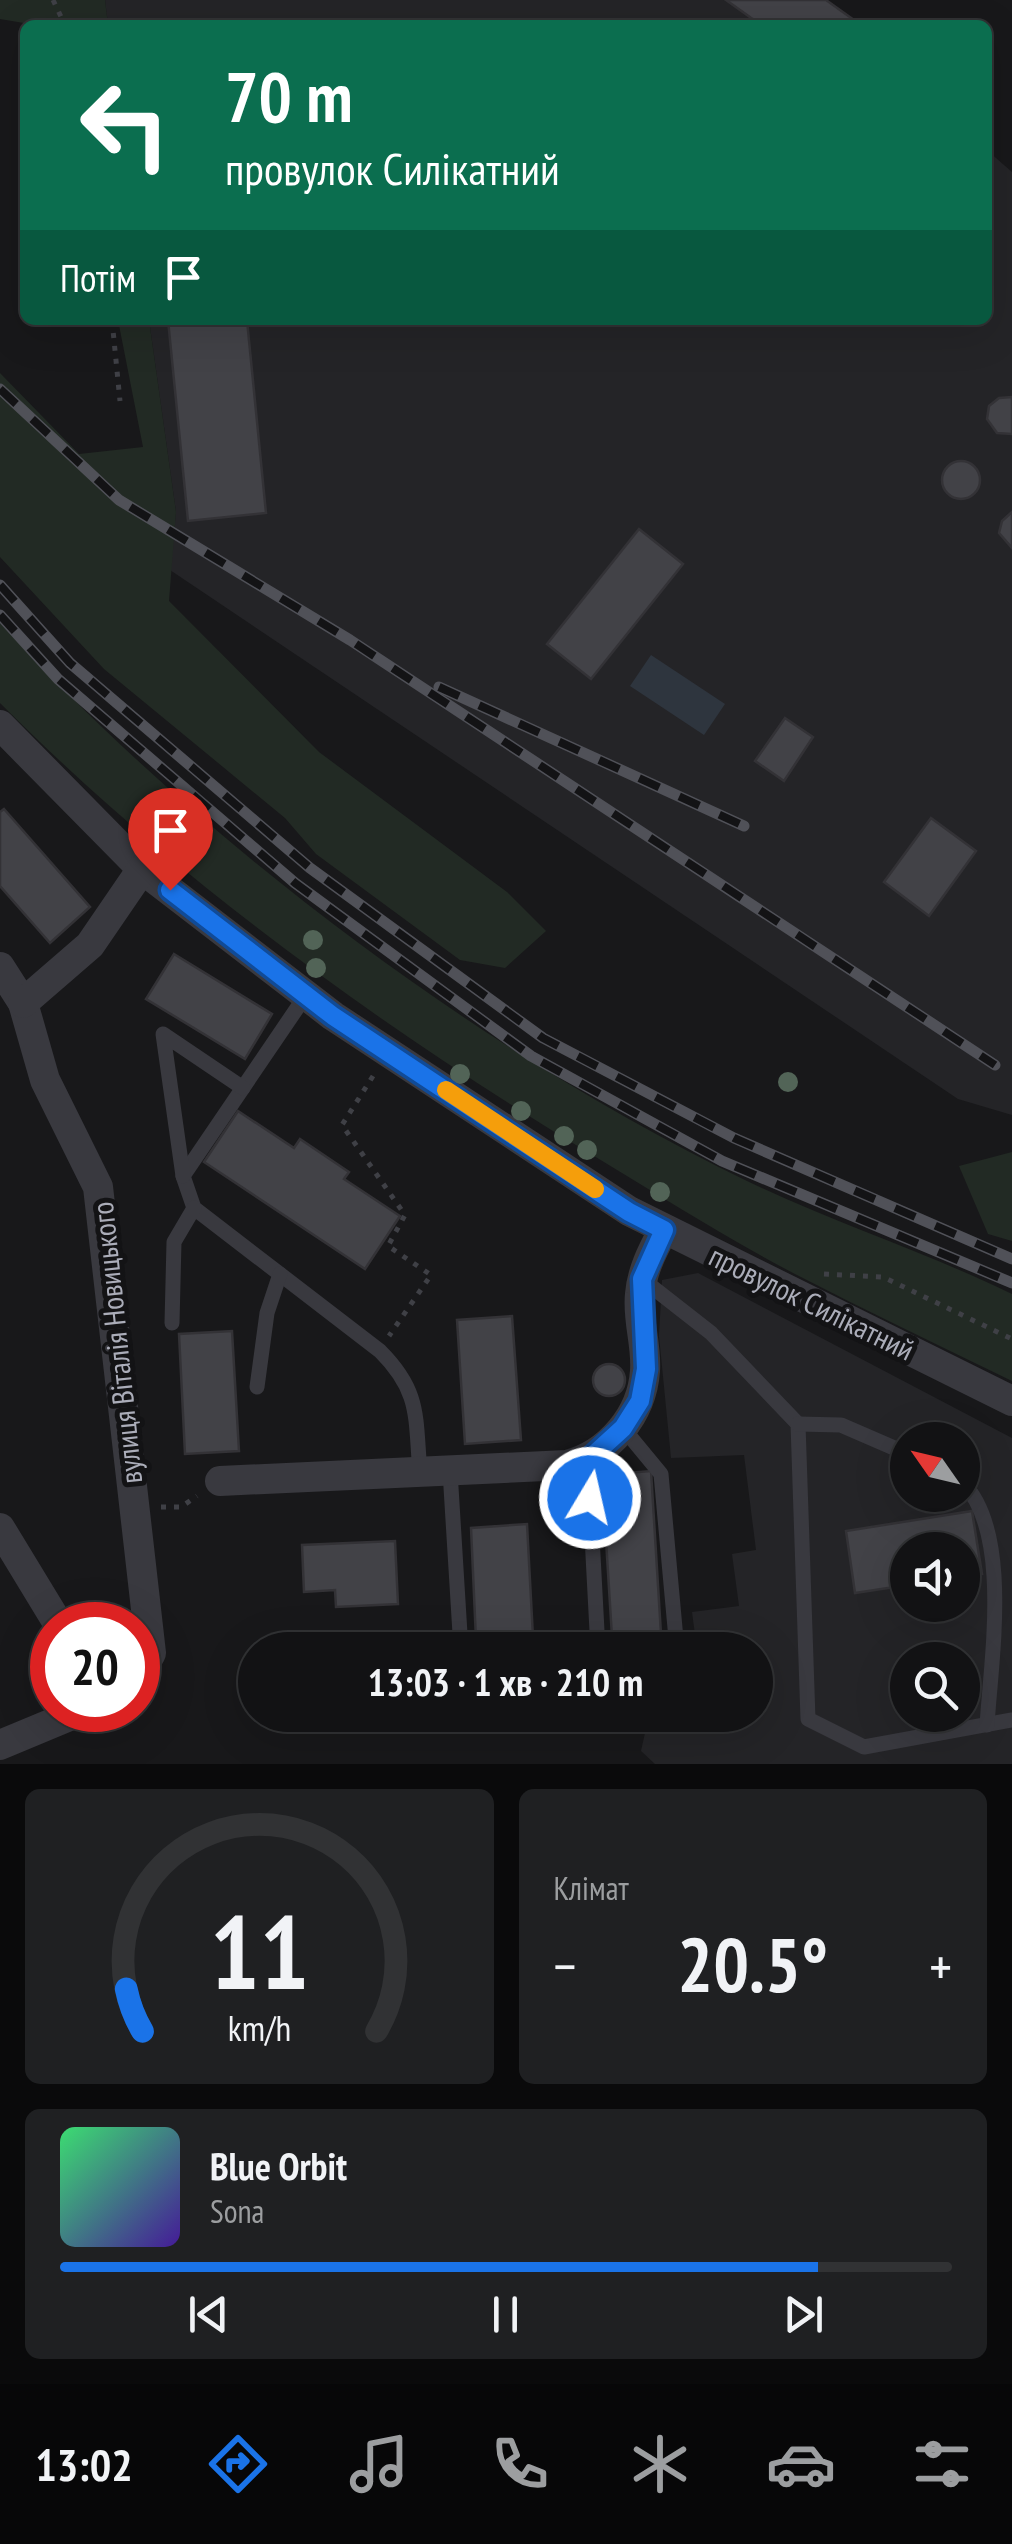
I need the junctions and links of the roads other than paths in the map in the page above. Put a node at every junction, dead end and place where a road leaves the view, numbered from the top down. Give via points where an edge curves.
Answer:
1 (0, 726) edge
2 (142, 869) junction
3 (0, 968) edge
4 (306, 995) junction
5 (23, 1003) junction
6 (243, 1088) junction
7 (183, 1176) junction
8 (194, 1208) junction
9 (664, 1230) junction
10 (280, 1274) junction
11 (642, 1279) junction
12 (172, 1323) dead end
13 (257, 1387) dead end
14 (1012, 1401) edge
15 (798, 1424) junction
16 (623, 1428) junction
17 (890, 1446) edge
18 (588, 1460) junction
19 (435, 1471) junction
20 (220, 1481) road end
21 (980, 1502) edge
22 (0, 1528) edge
23 (45, 1602) edge
24 (145, 1602) edge
25 (457, 1632) edge
26 (597, 1632) edge
27 (674, 1632) edge
28 (1012, 1720) edge
29 (987, 1725) junction
30 (31, 1732) edge
31 (0, 1745) edge

1 - 2 street, провулок Силікатний
2 - 4 street, провулок Силікатний
2 - 5 street via 90,945
3 - 5 street, вулиця Віталія Новицького
4 - 6 lane
4 - 9 street, провулок Силікатний
5 - 24 street, вулиця Віталія Новицького via 45,1080 98,1186
6 - 7 lane
6 - 7 lane via 163,1034
7 - 8 lane
8 - 10 lane
8 - 12 lane via 174,1242
9 - 11 street
9 - 14 street, провулок Силікатний
10 - 13 lane
10 - 19 lane via 406,1377
11 - 15 lane via 712,1333
11 - 16 street via 646,1369 640,1401
15 - 17 lane via 842,1425
15 - 29 lane via 808,1719 864,1747
16 - 18 street
16 - 27 lane via 661,1474
18 - 19 street
18 - 26 lane
19 - 20 street
19 - 25 lane
21 - 29 lane via 994,1588
22 - 23 street
28 - 29 lane
30 - 31 street

